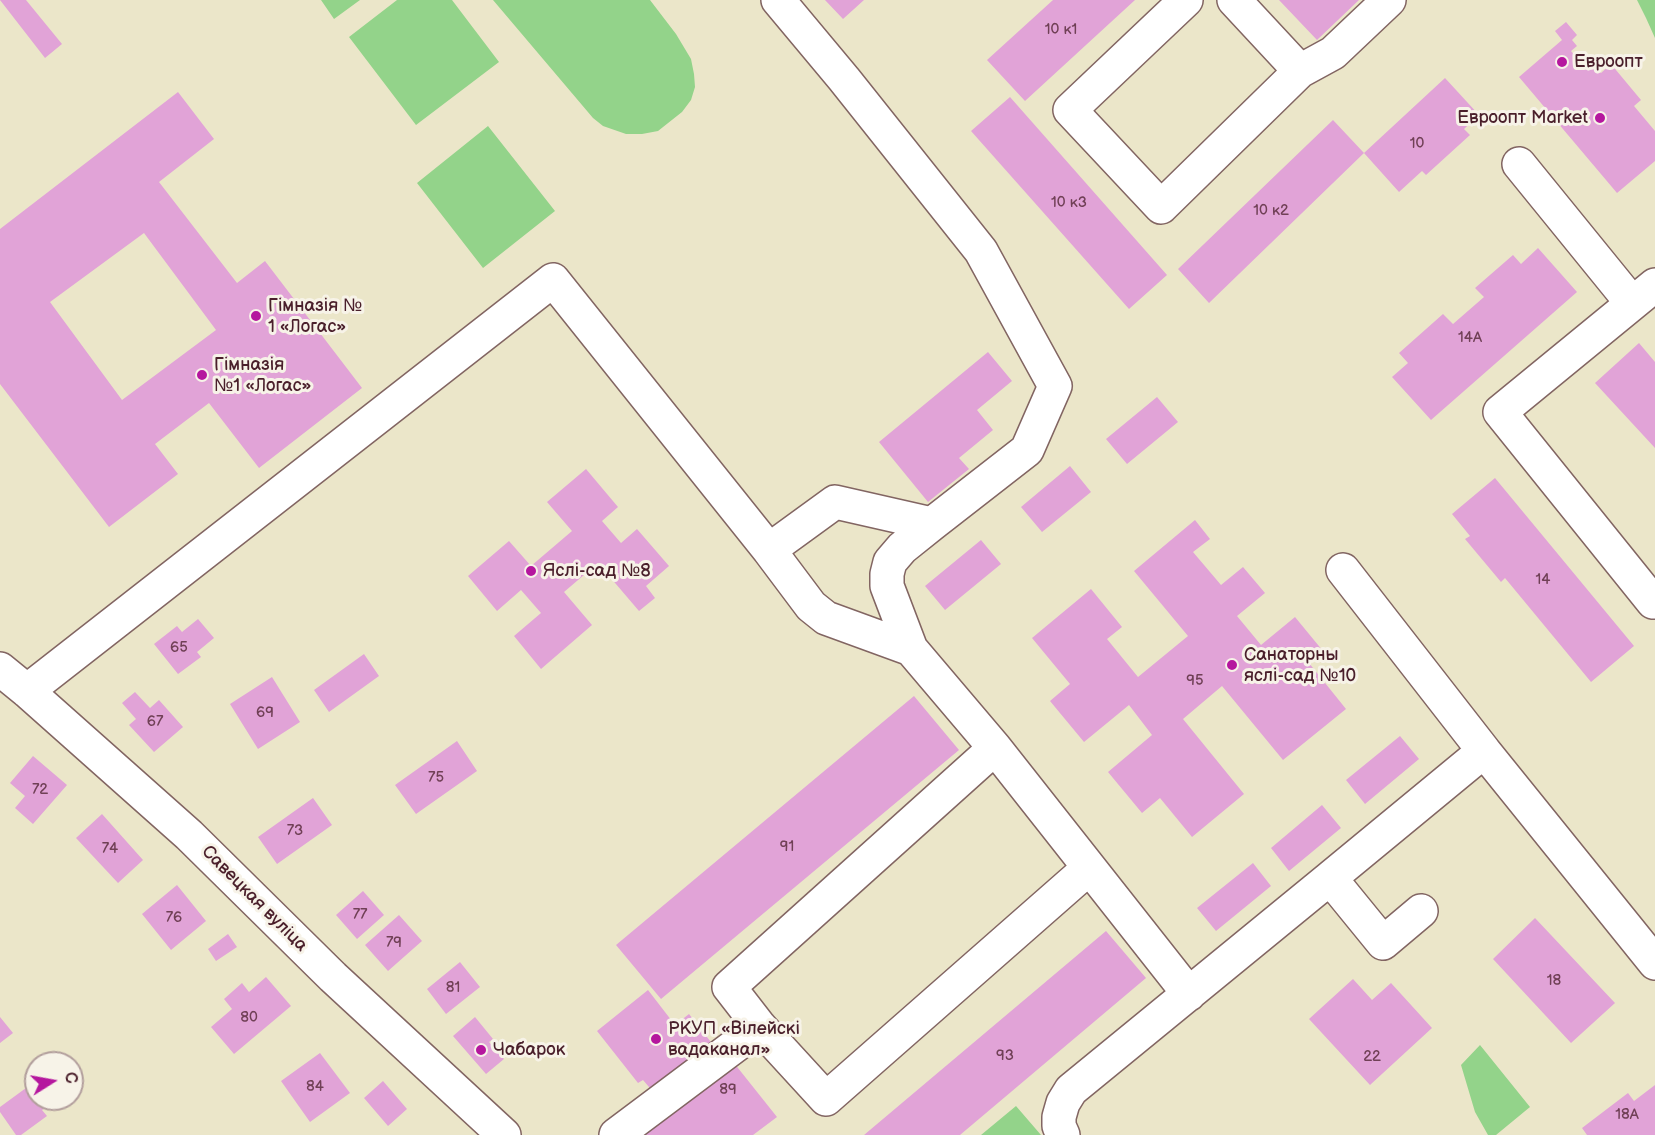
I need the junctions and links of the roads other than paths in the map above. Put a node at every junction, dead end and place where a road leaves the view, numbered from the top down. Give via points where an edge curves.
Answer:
1 (777, 0) edge
2 (1186, 0) edge
3 (1234, 0) edge
4 (1389, 0) edge
5 (1299, 71) junction
6 (1519, 164) dead end
7 (1644, 294) edge
8 (932, 524) junction
9 (769, 550) junction
10 (1343, 570) dead end
11 (1653, 602) dead end
12 (911, 649) junction
13 (0, 669) edge
14 (27, 691) junction
15 (995, 748) junction
16 (1484, 751) junction
17 (1089, 868) junction
18 (1330, 878) junction
19 (1421, 911) dead end
20 (1655, 963) edge
21 (1189, 994) junction
22 (760, 1027) junction
23 (504, 1135) edge
24 (616, 1135) edge
25 (1063, 1135) edge

1 - 8 street via 981,251 1055,386 1027,450
2 - 5 street via 1070,110 1161,207
3 - 5 street
4 - 5 street via 1332,53
6 - 7 street
7 - 11 street via 1500,412
8 - 9 street via 836,502
8 - 12 street via 890,562 887,574 887,586
9 - 12 street via 811,606 826,618
9 - 14 street via 553,280
10 - 16 street
12 - 15 street
13 - 14 street, Савецкая вуліца
14 - 23 street, Савецкая вуліца via 189,835 333,977
15 - 17 street
15 - 22 street via 729,987
16 - 18 street
16 - 20 street
17 - 21 street
17 - 22 street via 826,1099
18 - 19 street via 1383,943
18 - 21 street
21 - 25 street via 1071,1090 1059,1117
22 - 24 street

